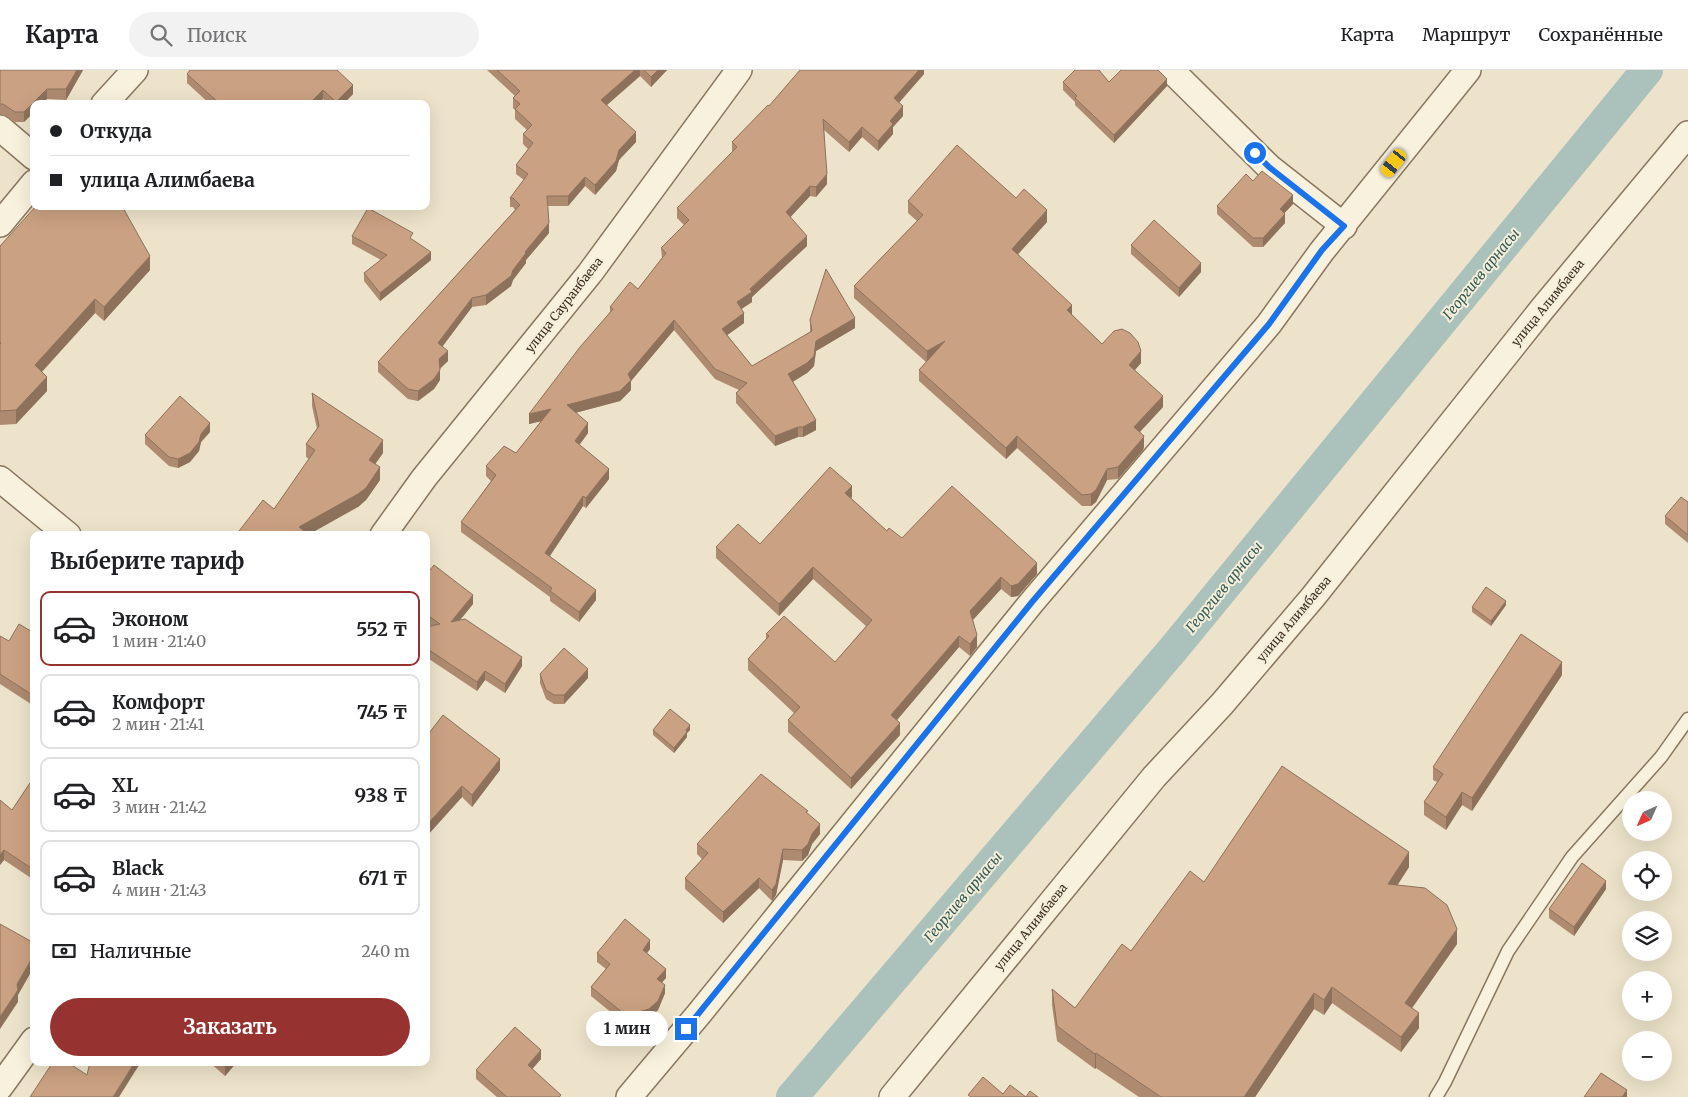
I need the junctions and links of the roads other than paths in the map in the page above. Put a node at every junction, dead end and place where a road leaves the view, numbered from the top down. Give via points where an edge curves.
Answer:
1 (135, 70) edge
2 (739, 70) edge
3 (1171, 70) edge
4 (1468, 70) edge
5 (108, 100) edge
6 (0, 128) edge
7 (1688, 134) edge
8 (30, 154) edge
9 (30, 188) edge
10 (0, 224) edge
11 (1344, 226) junction
12 (0, 479) edge
13 (63, 531) edge
14 (386, 531) edge
15 (1688, 719) edge
16 (30, 1045) edge
17 (0, 1086) edge
18 (629, 1097) edge
19 (892, 1097) edge
20 (1436, 1097) edge

1 - 5 street
2 - 14 street, улица Сауранбаева via 590,273 424,478
3 - 11 street via 1269,167
4 - 11 street
6 - 8 street
7 - 19 street, улица Алимбаева via 1543,308 1313,597 1222,704 1154,777
9 - 10 street
11 - 18 street via 1322,250 1269,324 1032,602
12 - 13 street
15 - 20 lane via 1660,757 1572,857 1508,951
16 - 17 street

